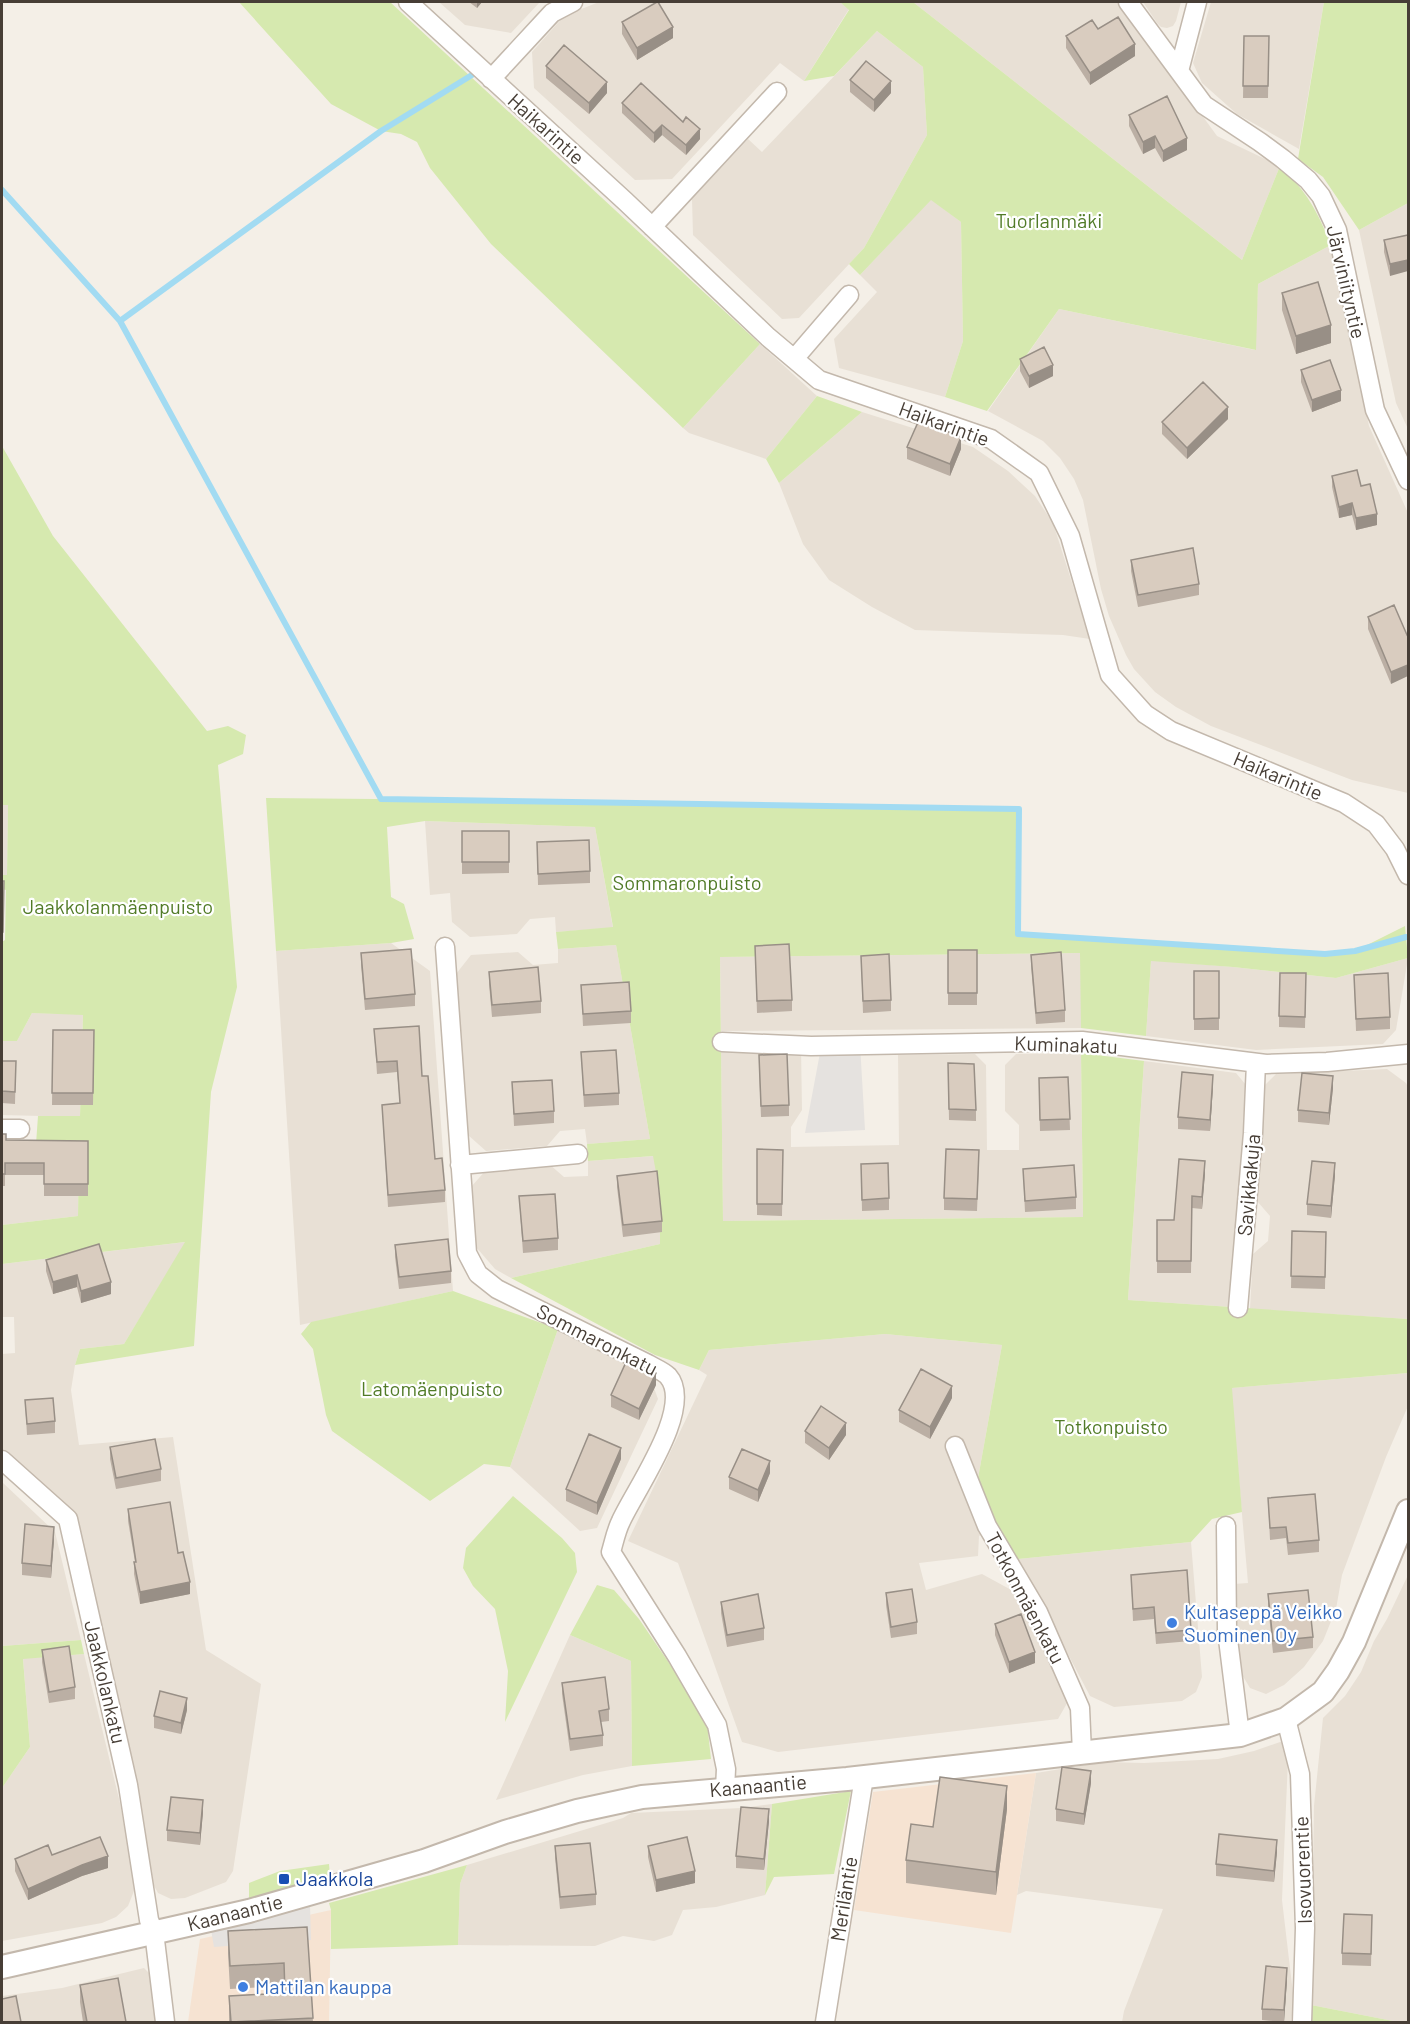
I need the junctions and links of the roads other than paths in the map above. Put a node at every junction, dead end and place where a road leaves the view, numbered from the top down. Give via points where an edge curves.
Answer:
1 (408, 2) edge
2 (573, 2) edge
3 (1128, 2) edge
4 (1197, 2) edge
5 (1179, 71) junction
6 (491, 80) junction
7 (777, 92) dead end
8 (652, 227) junction
9 (849, 295) dead end
10 (794, 359) junction
11 (1408, 480) edge
12 (1408, 875) edge
13 (446, 947) dead end
14 (722, 1042) dead end
15 (1408, 1054) edge
16 (1256, 1063) junction
17 (2, 1129) edge
18 (20, 1129) dead end
19 (578, 1154) dead end
20 (460, 1165) junction
21 (1238, 1308) dead end
22 (955, 1446) dead end
23 (2, 1460) edge
24 (1408, 1511) edge
25 (1226, 1526) dead end
26 (1286, 1719) junction
27 (1240, 1735) junction
28 (1082, 1753) junction
29 (864, 1777) junction
30 (725, 1789) junction
31 (154, 1932) junction
32 (2, 1967) edge
33 (165, 2022) edge
34 (825, 2022) edge
35 (1302, 2022) edge

1 - 6 street, Haikarintie
2 - 6 street via 552,13
3 - 5 street, Järviniityntie
4 - 5 street
5 - 11 street, Järviniityntie via 1204,105 1275,154 1308,180 1321,196 1337,230 1375,410
6 - 8 street, Haikarintie
7 - 8 street
8 - 10 street, Haikarintie
9 - 10 street
10 - 12 street, Haikarintie via 819,380 991,439 1039,473 1070,536 1110,675 1144,714 1171,731 1344,803 1376,824
13 - 20 street, Sommaronkatu
14 - 16 street, Kuminakatu via 811,1046 1082,1041
15 - 16 street, Kuminakatu via 1327,1062
16 - 21 street, Savikkakuja
17 - 18 street
19 - 20 street
20 - 30 street, Sommaronkatu via 467,1253 478,1274 497,1288 668,1376 675,1411 620,1522 610,1552 678,1656 717,1725 726,1769
22 - 28 street, Totkonmäenkatu via 987,1526 1038,1612 1080,1708
23 - 31 street, Jaakkolankatu via 68,1519 128,1785
24 - 26 street, Kaanaantie via 1354,1642 1338,1671 1323,1692
25 - 27 street via 1227,1631
26 - 27 street, Kaanaantie
26 - 35 street, Isovuorentie via 1300,1773 1305,1928
27 - 28 street, Kaanaantie
28 - 29 street, Kaanaantie
29 - 30 street, Kaanaantie
29 - 34 street, Meriläntie
30 - 31 street, Kaanaantie via 642,1797 577,1811 331,1888
31 - 32 street, Kaanaantie
31 - 33 street, Jaakkolankatu

